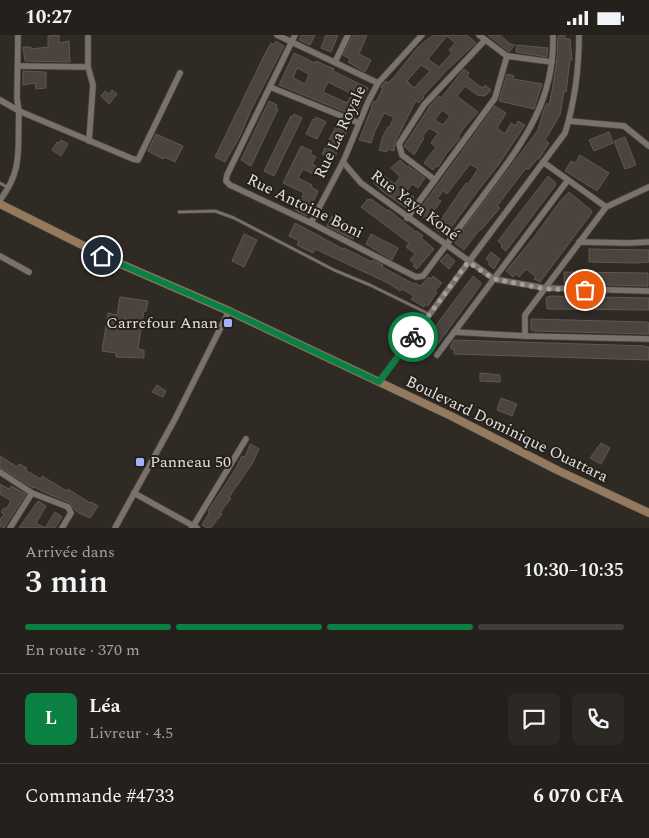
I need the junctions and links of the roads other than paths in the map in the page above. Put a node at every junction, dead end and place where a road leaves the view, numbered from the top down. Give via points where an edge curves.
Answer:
1 (18, 35) edge
2 (88, 35) edge
3 (277, 35) edge
4 (295, 35) edge
5 (348, 35) edge
6 (422, 35) edge
7 (479, 35) edge
8 (553, 35) edge
9 (580, 35) edge
10 (485, 40) junction
11 (292, 41) junction
12 (508, 56) junction
13 (335, 62) junction
14 (552, 62) junction
15 (18, 66) junction
16 (88, 67) junction
17 (180, 73) dead end
18 (378, 83) junction
19 (270, 87) junction
20 (0, 100) edge
21 (19, 111) junction
22 (569, 121) junction
23 (359, 123) junction
24 (89, 141) junction
25 (649, 146) edge
26 (343, 162) junction
27 (543, 162) junction
28 (435, 180) junction
29 (568, 180) junction
30 (0, 183) edge
31 (649, 187) edge
32 (9, 188) junction
33 (0, 202) edge
34 (606, 207) junction
35 (180, 212) dead end
36 (408, 218) junction
37 (312, 223) junction
38 (579, 242) junction
39 (649, 242) edge
40 (446, 245) junction
41 (0, 256) edge
42 (468, 262) junction
43 (29, 272) dead end
44 (494, 279) junction
45 (545, 289) junction
46 (649, 291) edge
47 (229, 311) junction
48 (430, 314) junction
49 (454, 332) junction
50 (525, 336) junction
51 (649, 339) edge
52 (437, 355) dead end
53 (379, 382) junction
54 (246, 439) dead end
55 (0, 472) edge
56 (32, 493) junction
57 (134, 493) junction
58 (649, 513) edge
59 (194, 527) edge
60 (10, 528) edge
61 (62, 528) edge
62 (115, 528) edge

1 - 15 street
2 - 16 street
3 - 11 street
4 - 11 street, Rue Antoine Boni
5 - 13 street
6 - 18 street, Rue La Royale
7 - 10 street
8 - 14 street, Rue Antoine Boni
9 - 22 street via 580,62
10 - 12 street
10 - 28 street via 424,105 400,144 402,155
11 - 13 street
11 - 19 street, Rue Antoine Boni
12 - 14 street
12 - 28 street via 495,98
13 - 18 street
14 - 40 street, Rue Antoine Boni via 538,114 520,146
15 - 16 street
15 - 21 street
16 - 24 street via 93,85
17 - 24 street via 138,159
18 - 23 street, Rue La Royale
19 - 23 street
19 - 37 street, Rue Antoine Boni via 226,181
20 - 21 street
21 - 24 street
21 - 32 street via 18,165
22 - 25 street via 624,126
22 - 27 street via 565,133
23 - 26 street, Rue La Royale
26 - 36 street, Rue Yaya Koné via 361,183
26 - 37 street, Rue La Royale
27 - 29 street
27 - 42 street
28 - 36 street
29 - 34 street
29 - 44 street
30 - 32 lane
31 - 34 street
32 - 33 street
33 - 47 street, Boulevard Dominique Ouattara via 116,263
34 - 38 street
35 - 48 lane via 215,211 234,218 334,270
36 - 40 street, Rue Yaya Koné
37 - 40 street, Rue Antoine Boni via 416,277 423,276
38 - 39 street
38 - 45 street
40 - 42 street, Rue Yaya Koné
41 - 43 street
42 - 44 street, Rue Yaya Koné
42 - 48 street
44 - 45 street, Rue Yaya Koné
44 - 49 street
45 - 46 street, Rue Yaya Koné
45 - 50 street via 525,315
47 - 53 street, Boulevard Dominique Ouattara
47 - 57 street
48 - 53 street
49 - 50 street
49 - 52 street
50 - 51 street
53 - 58 street, Boulevard Dominique Ouattara
54 - 59 street
55 - 56 street
56 - 60 street
56 - 61 street via 71,510
57 - 59 street
57 - 62 street

